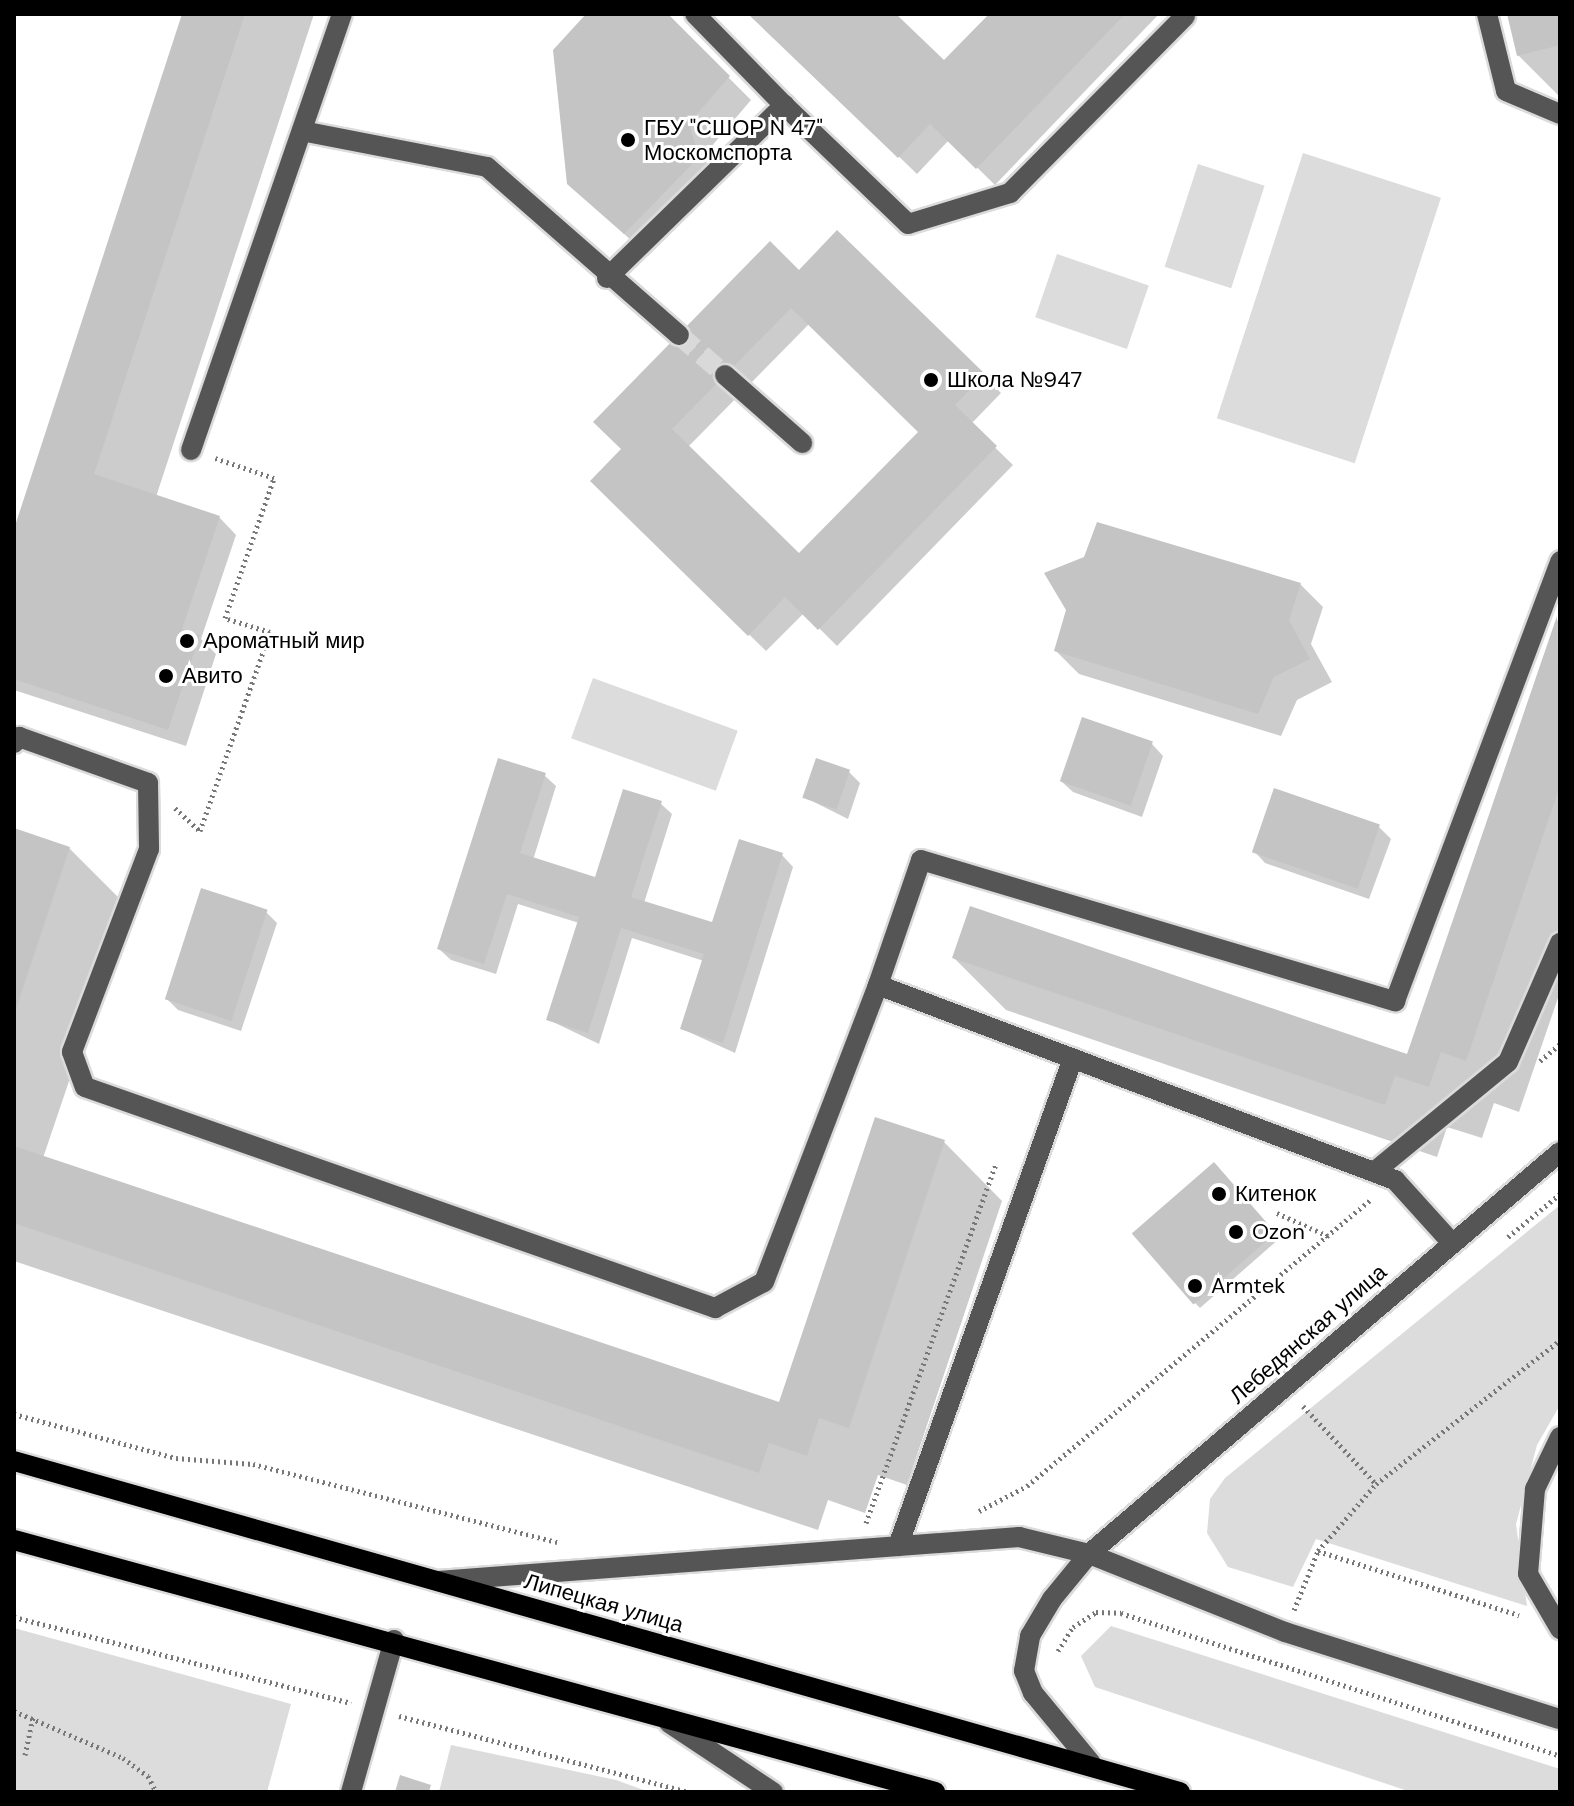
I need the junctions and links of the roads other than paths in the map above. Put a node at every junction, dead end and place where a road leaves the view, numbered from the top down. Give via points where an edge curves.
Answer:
1 (342, 14) edge
2 (695, 14) edge
3 (1487, 14) edge
4 (1185, 16) dead end
5 (784, 105) junction
6 (1560, 114) edge
7 (302, 131) junction
8 (607, 278) junction
9 (679, 335) tunnel mouth
10 (725, 375) tunnel mouth
11 (802, 443) dead end
12 (191, 450) road end
13 (1560, 561) edge
14 (1555, 588) edge
15 (16, 738) edge
16 (1560, 943) edge
17 (878, 985) junction
18 (1073, 1058) junction
19 (1560, 1152) edge
20 (1374, 1172) junction
21 (1451, 1242) junction
22 (1560, 1437) edge
23 (14, 1461) edge
24 (898, 1538) junction
25 (14, 1540) edge
26 (1089, 1554) junction
27 (438, 1581) junction
28 (1556, 1627) edge
29 (394, 1640) junction
30 (648, 1710) junction
31 (1560, 1719) edge
32 (1091, 1763) junction
33 (351, 1792) edge
34 (773, 1792) edge
35 (935, 1792) edge
36 (1180, 1792) edge

1 - 7 street
2 - 5 street
3 - 6 street via 1506,91
4 - 5 street via 1010,193 908,224
5 - 8 street
7 - 8 street via 487,167
7 - 12 street
8 - 9 street
10 - 11 street
13 - 14 street
14 - 17 street via 1395,1001 921,860
15 - 17 street via 148,783 149,849 72,1052 85,1087 715,1308 764,1282
16 - 20 street via 1508,1062
17 - 18 street
18 - 20 street
18 - 24 street
19 - 21 street, Лебедянская улица
20 - 21 street via 1395,1180
21 - 26 street, Лебедянская улица
22 - 28 street via 1535,1489 1528,1574
23 - 27 main road, Липецкая улица
24 - 26 street via 1019,1537
24 - 27 street
25 - 29 main road
26 - 31 street via 1285,1632
26 - 32 street, Лебедянская улица via 1030,1636 1024,1671 1033,1693
27 - 32 main road, Липецкая улица
29 - 30 main road
29 - 33 street
30 - 34 street
30 - 35 main road
32 - 36 main road, Липецкая улица

